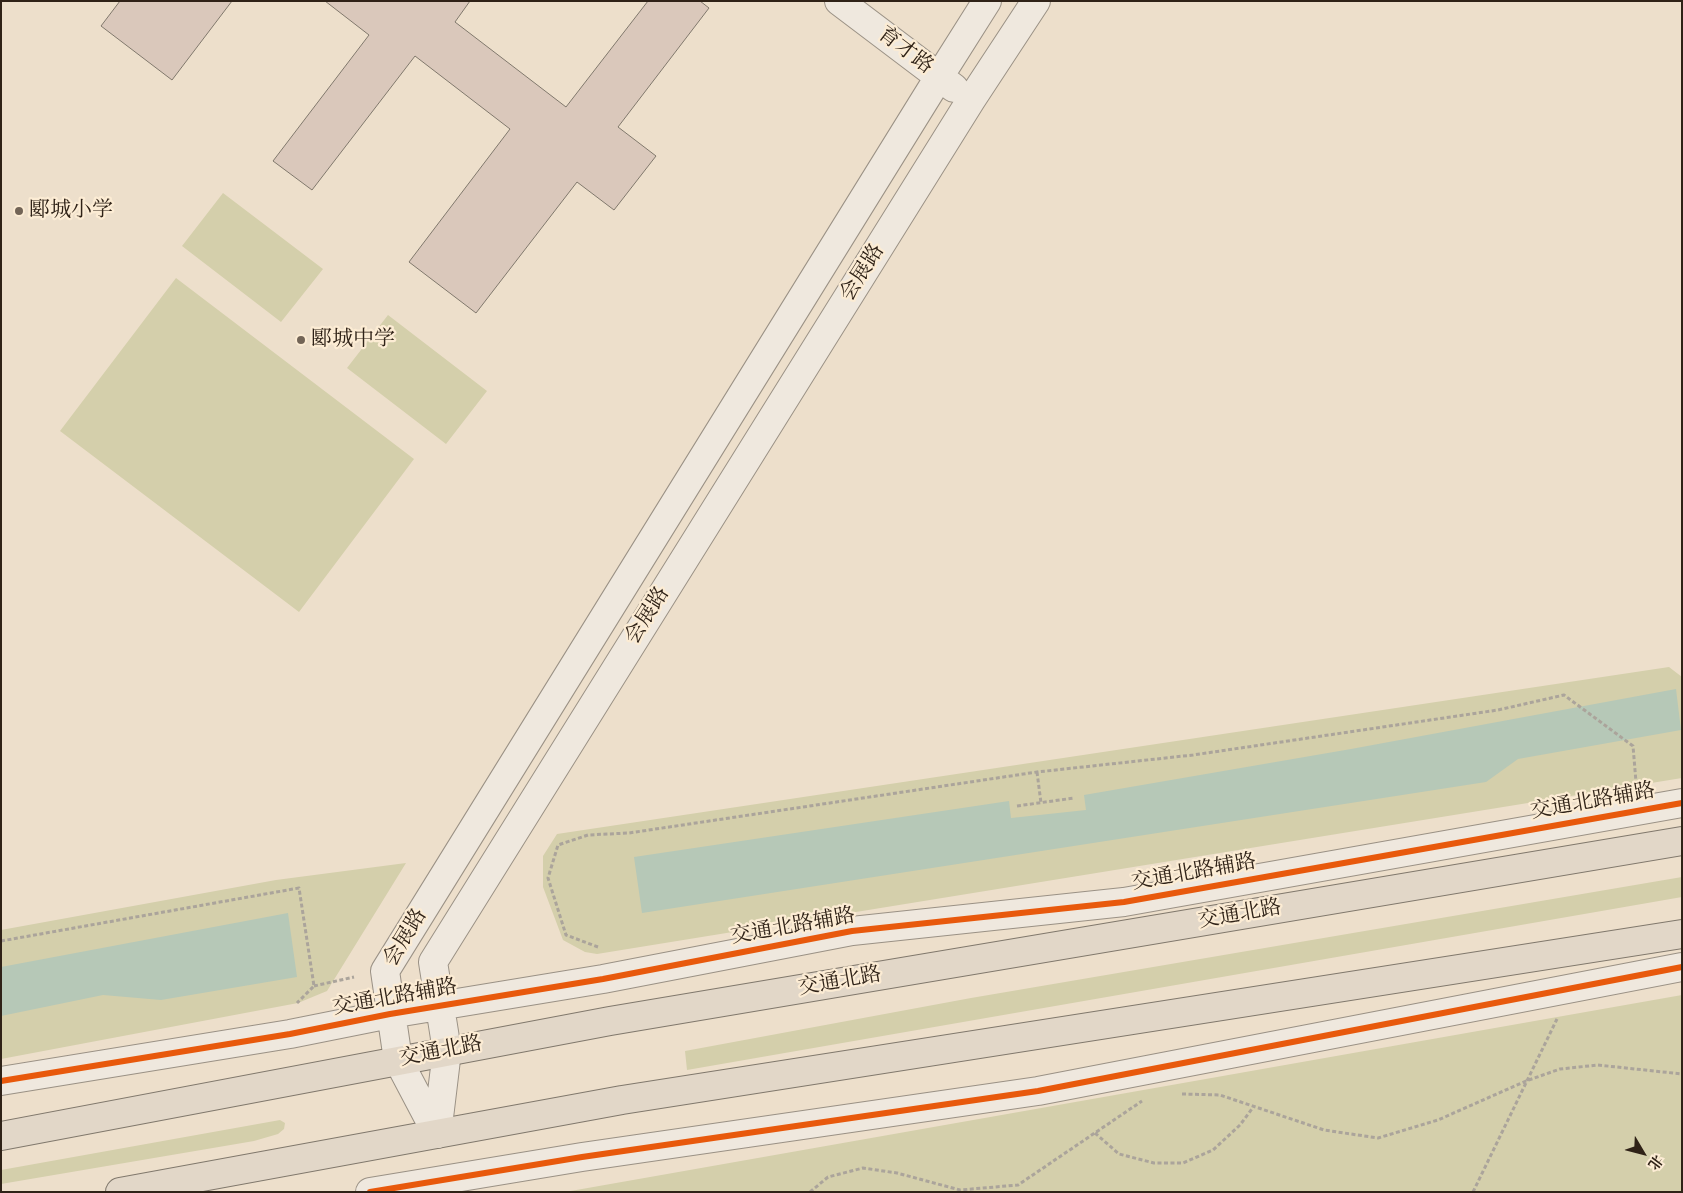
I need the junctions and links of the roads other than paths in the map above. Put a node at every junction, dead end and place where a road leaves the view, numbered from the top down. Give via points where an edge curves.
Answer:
1 (839, 1) edge
2 (987, 1) edge
3 (1036, 1) edge
4 (939, 76) junction
5 (971, 100) junction
6 (1682, 803) edge
7 (1682, 841) edge
8 (1682, 934) edge
9 (1682, 968) edge
10 (440, 1006) junction
11 (390, 1014) junction
12 (447, 1051) junction
13 (398, 1060) junction
14 (1, 1081) edge
15 (437, 1134) junction
16 (1, 1136) edge
17 (120, 1192) edge
18 (370, 1192) edge

1 - 4 street, 育才路
2 - 4 street, 会展路
3 - 5 street, 会展路
4 - 5 street, 育才路
4 - 11 street, 会展路 via 385,971
5 - 10 street, 会展路 via 433,962
6 - 10 street, 交通北路辅路 via 1124,902 852,931 603,979
7 - 12 main road, 交通北路
8 - 15 main road via 622,1100
9 - 18 street via 1038,1091 582,1157
10 - 11 street, 交通北路辅路
10 - 12 street, 会展路
11 - 13 street, 会展路
11 - 14 street, 交通北路辅路 via 290,1034
12 - 13 main road, 交通北路
12 - 15 street, 会展路
13 - 15 street, 会展路
13 - 16 main road, 交通北路
15 - 17 main road

